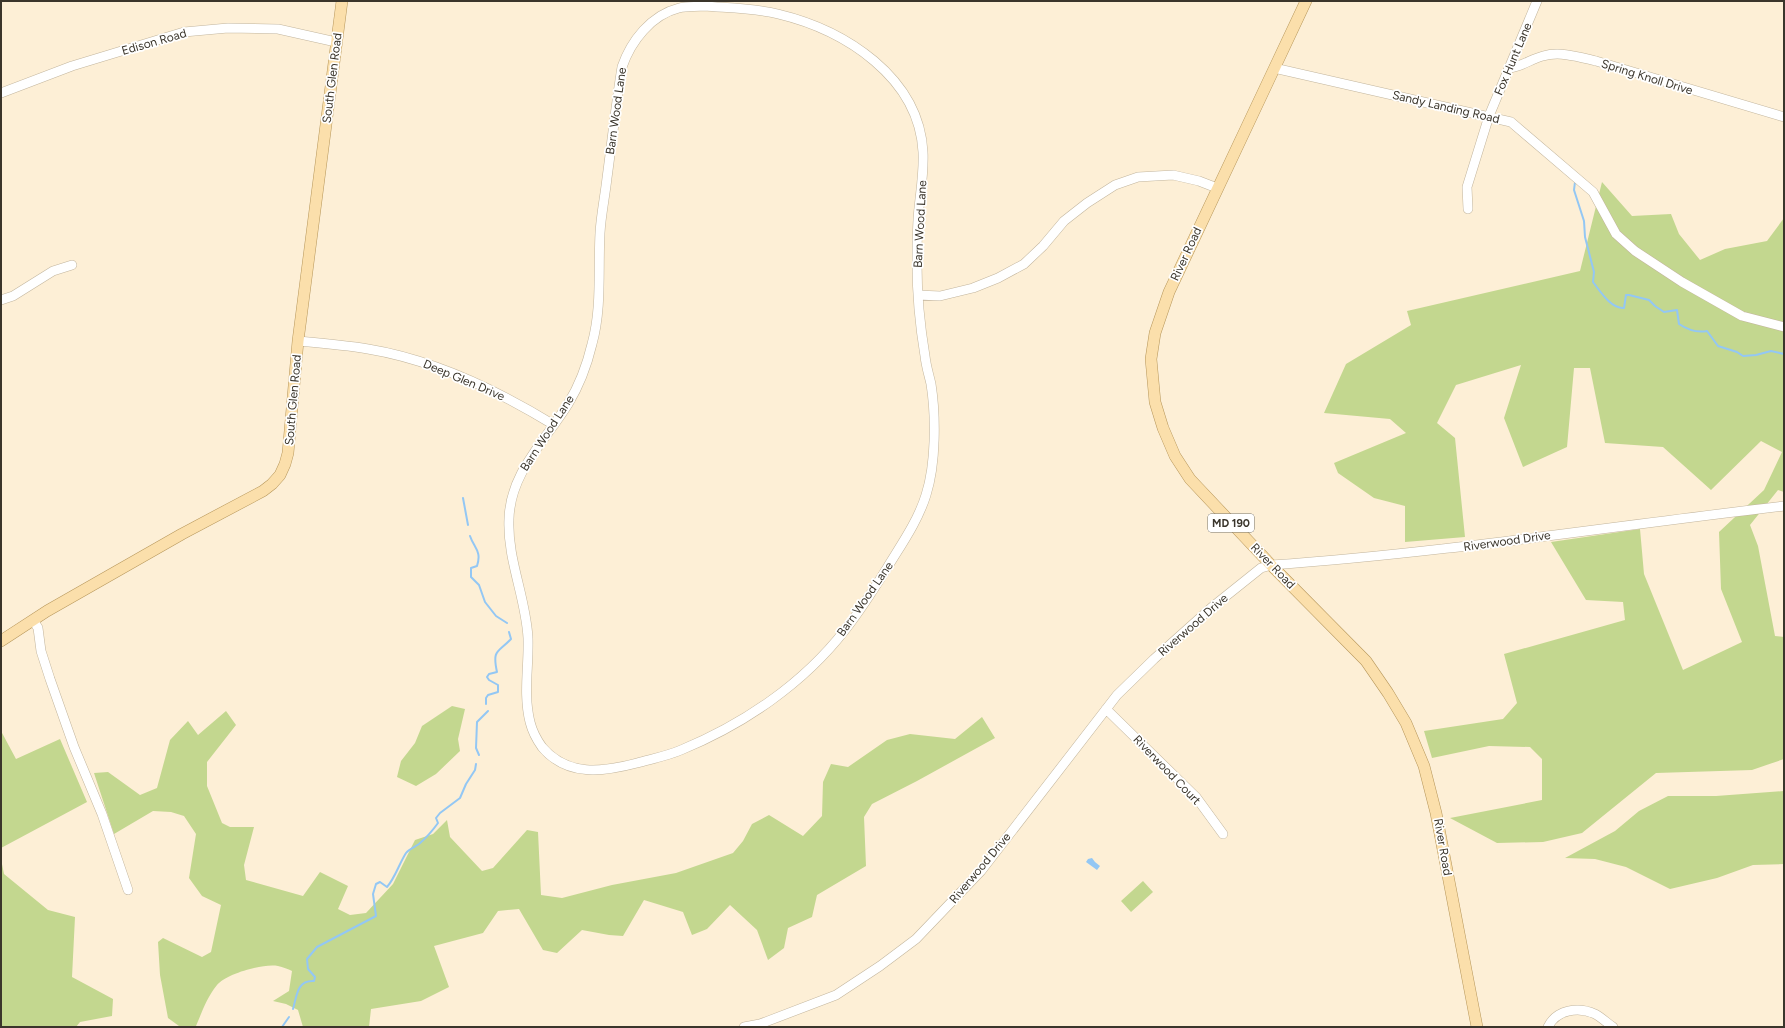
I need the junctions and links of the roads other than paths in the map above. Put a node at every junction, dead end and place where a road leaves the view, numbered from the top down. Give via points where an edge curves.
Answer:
1 (342, 1) edge
2 (1306, 1) edge
3 (1537, 1) edge
4 (336, 42) junction
5 (1274, 68) junction
6 (1510, 68) junction
7 (1, 93) edge
8 (1489, 116) junction
9 (1784, 117) edge
10 (1217, 188) junction
11 (1468, 209) dead end
12 (72, 265) dead end
13 (918, 295) junction
14 (1, 300) edge
15 (1784, 327) edge
16 (298, 341) junction
17 (554, 425) junction
18 (1784, 506) edge
19 (1271, 565) junction
20 (33, 620) junction
21 (1, 641) edge
22 (1106, 709) junction
23 (1223, 834) dead end
24 (128, 890) dead end
25 (744, 1027) edge
26 (1477, 1027) edge
27 (1548, 1027) edge
28 (1613, 1027) edge

1 - 4 main road, South Glen Road
2 - 5 main road, River Road / MD 190
3 - 6 street, Fox Hunt Lane
4 - 7 street, Edison Road via 278,29 228,28 184,32 72,66
4 - 16 main road, South Glen Road
5 - 8 street, Sandy Landing Road
5 - 10 main road, River Road / MD 190
6 - 8 street, Fox Hunt Lane
6 - 9 street, Spring Knoll Drive via 1542,56 1569,55
8 - 11 street, Fox Hunt Lane via 1467,187
8 - 15 street, Sandy Landing Road via 1512,122 1593,192 1616,234 1635,251 1682,282 1742,316
10 - 13 street via 1173,175 1138,177 1087,203 1064,221 1024,264 998,278 973,288 940,296
10 - 19 main road, River Road / MD 190 via 1169,292 1155,333 1151,359 1155,402 1175,456 1190,479
12 - 14 street via 53,271 13,296
13 - 17 street, Barn Wood Lane via 918,234 923,151 918,124 906,94 887,71 857,48 800,20 774,13 739,9 704,6 678,8 657,18 645,28 627,51 622,67 600,232 600,306 594,339 585,370 571,399
13 - 17 street, Barn Wood Lane via 925,360 932,388 934,449 927,494 909,532 879,580 844,631 792,685 766,705 723,731 677,752 612,770 588,771 566,766 554,757 543,748 535,735 527,706 528,636 510,543 509,516 520,475
16 - 17 street, Deep Glen Drive via 369,349 422,362 467,379 523,406
16 - 20 main road, South Glen Road via 288,453 283,470 272,484
18 - 19 street, Riverwood Drive via 1404,554
19 - 22 street, Riverwood Drive via 1261,568 1211,608 1148,664
19 - 26 main road, River Road / MD 190 via 1366,661 1406,723 1424,766 1436,812
20 - 21 main road, South Glen Road
20 - 24 street via 38,628 41,651 52,686 102,814
22 - 23 street, Riverwood Court via 1196,797
22 - 25 street, Riverwood Drive via 981,871 916,938 836,995 760,1024
27 - 28 street via 1551,1020 1563,1011 1578,1010 1594,1014

